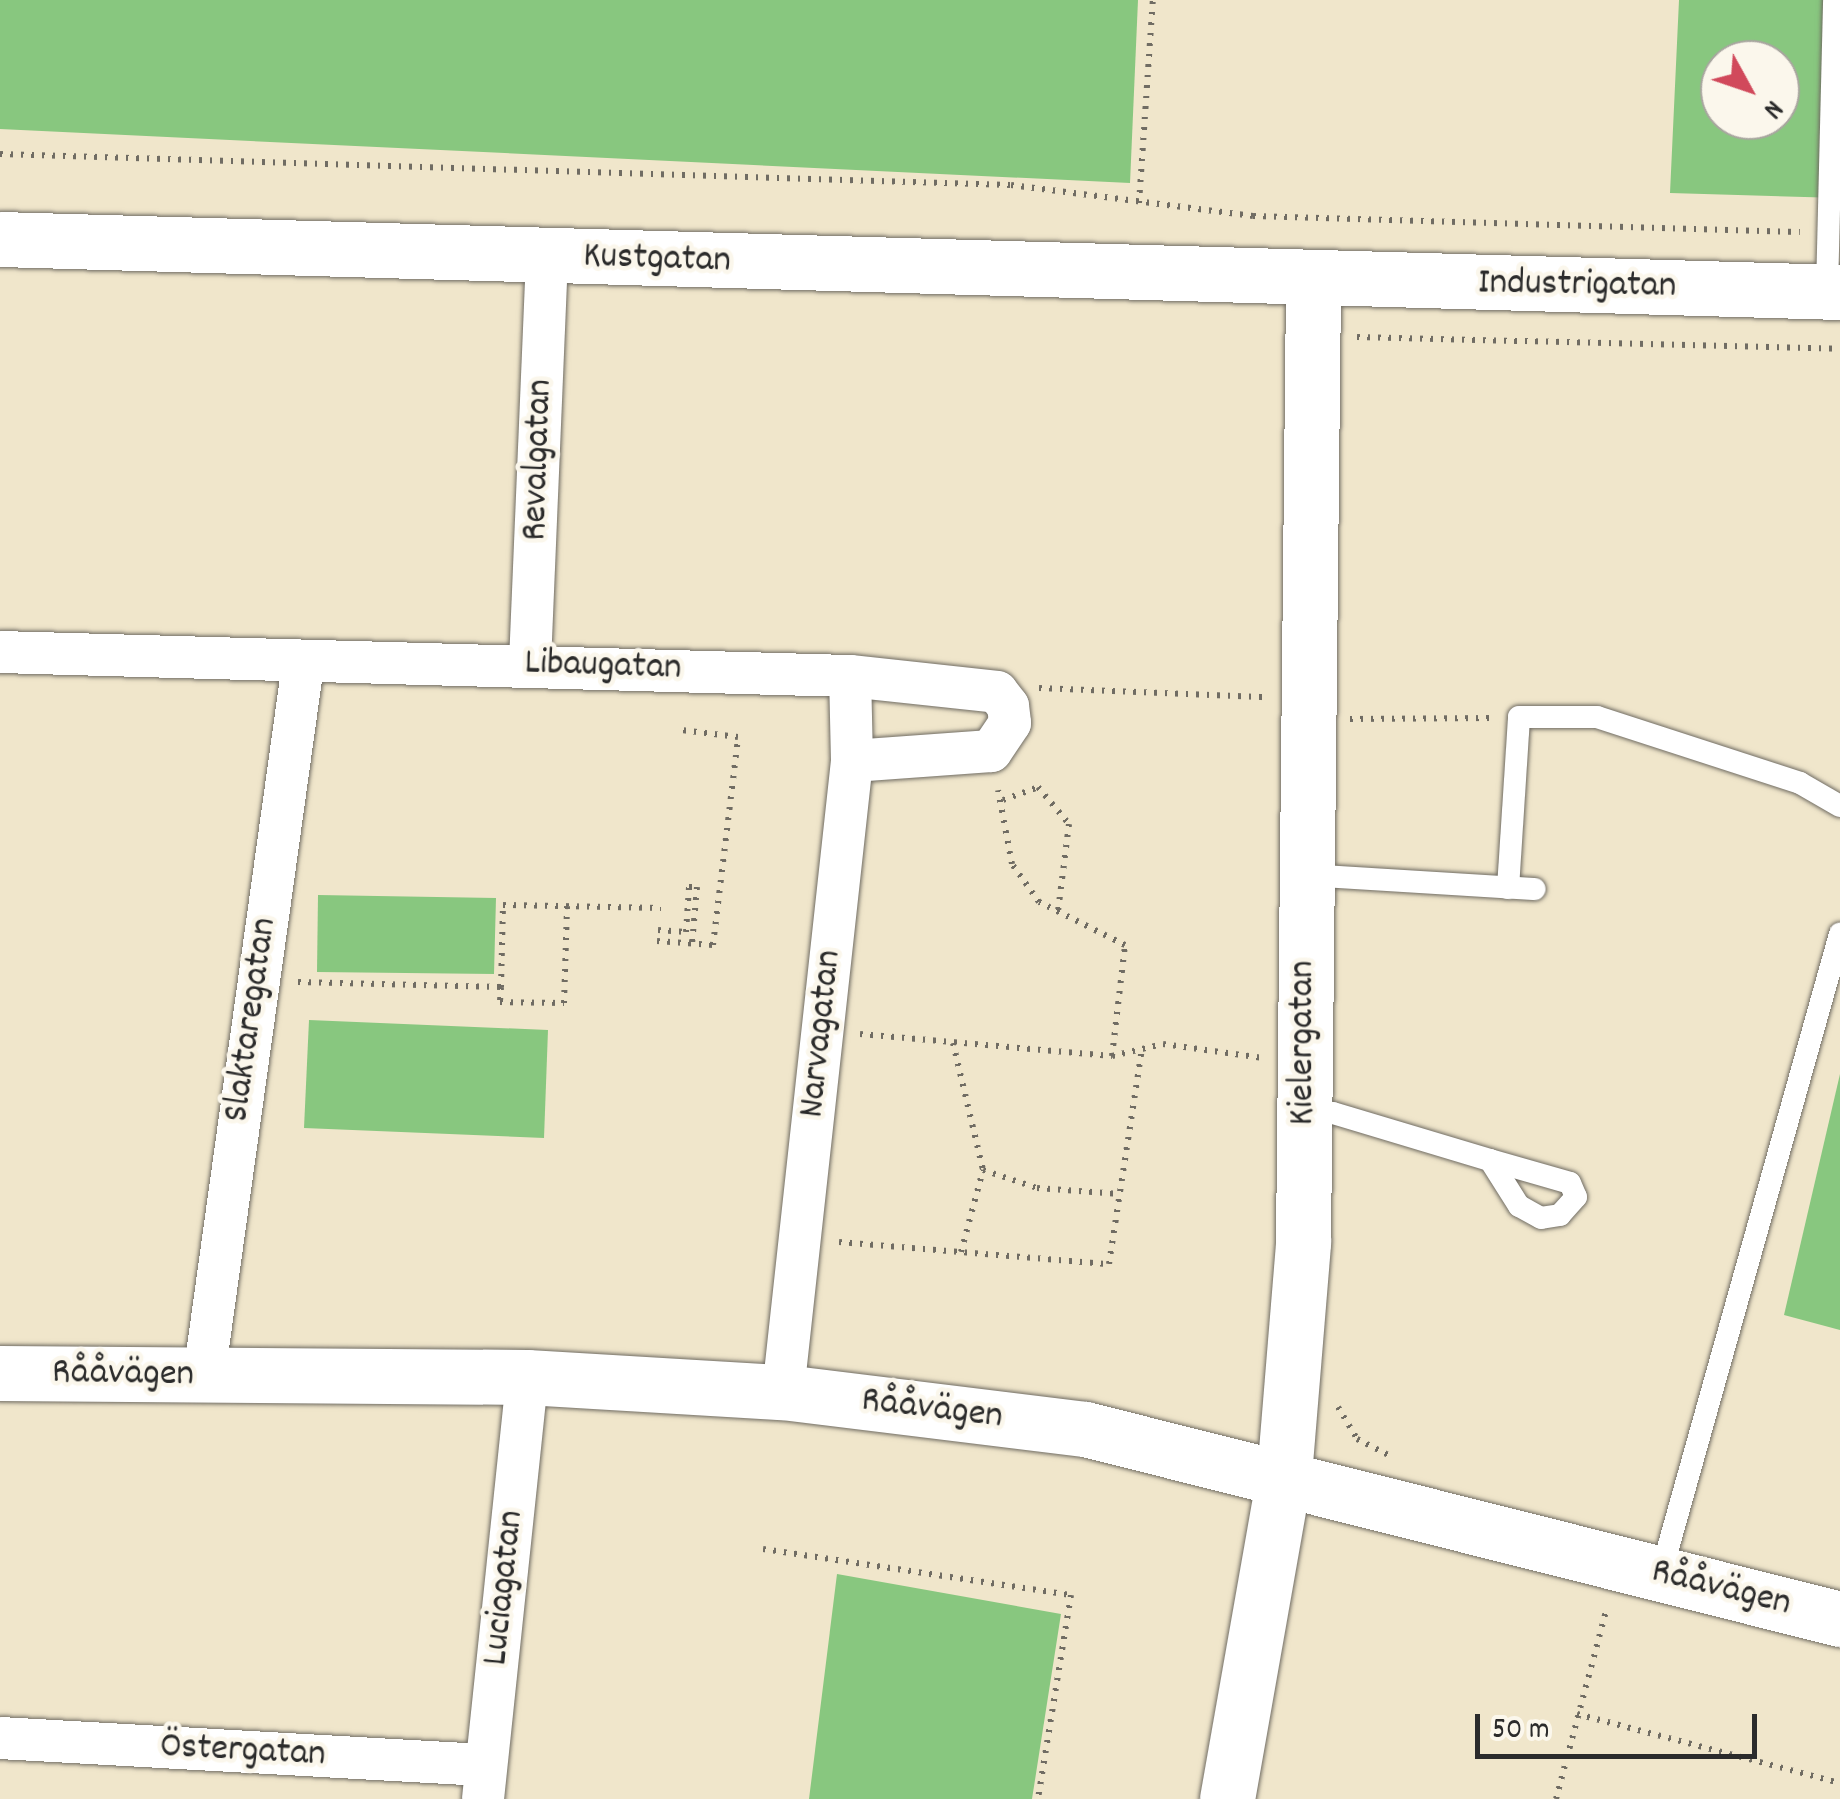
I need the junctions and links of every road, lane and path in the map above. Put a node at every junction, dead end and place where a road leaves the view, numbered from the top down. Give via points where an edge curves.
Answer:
1 (1153, 0) edge
2 (1834, 0) edge
3 (0, 154) edge
4 (1139, 204) junction
5 (1829, 233) junction
6 (0, 239) edge
7 (546, 257) junction
8 (1314, 281) junction
9 (1834, 292) edge
10 (1840, 349) edge
11 (1347, 352) dead end
12 (0, 652) edge
13 (530, 663) junction
14 (302, 664) junction
15 (850, 676) junction
16 (997, 692) junction
17 (1322, 708) junction
18 (1519, 717) junction
19 (680, 730) dead end
20 (980, 753) junction
21 (852, 761) junction
22 (1003, 800) junction
23 (1840, 806) edge
24 (1306, 876) junction
25 (1508, 888) junction
26 (1535, 889) dead end
27 (567, 906) junction
28 (660, 908) dead end
29 (1058, 912) junction
30 (658, 930) dead end
31 (1840, 934) edge
32 (657, 941) dead end
33 (692, 944) junction
34 (257, 982) junction
35 (500, 987) junction
36 (823, 1031) junction
37 (953, 1042) junction
38 (1142, 1049) junction
39 (1112, 1056) junction
40 (1304, 1086) junction
41 (1490, 1160) dead end
42 (983, 1170) junction
43 (1120, 1194) junction
44 (800, 1238) junction
45 (962, 1252) junction
46 (0, 1373) edge
47 (204, 1376) junction
48 (527, 1377) junction
49 (1332, 1388) dead end
50 (783, 1392) junction
51 (1403, 1461) dead end
52 (1284, 1474) junction
53 (763, 1549) dead end
54 (1640, 1568) junction
55 (1840, 1619) edge
56 (1577, 1714) junction
57 (0, 1738) edge
58 (484, 1782) edge
59 (1840, 1782) edge
60 (1038, 1799) edge
61 (1227, 1799) edge
62 (1556, 1799) edge

1 - 4 path
2 - 5 lane
3 - 4 path via 1010,185
4 - 5 path via 1254,216
5 - 9 lane
6 - 7 street, Kustgatan
7 - 8 street, Kustgatan
7 - 13 street, Revalgatan
8 - 9 street, Industrigatan
8 - 17 street, Kielergatan
10 - 11 path via 1357,337
12 - 14 street, Libaugatan
13 - 14 street, Libaugatan
13 - 15 street, Libaugatan
14 - 34 street, Slaktaregatan
15 - 16 street, Libaugatan
15 - 21 street, Narvagatan
16 - 17 path
16 - 20 street via 1010,723
17 - 18 path
17 - 24 street, Kielergatan
18 - 23 lane via 1597,717 1800,782
18 - 25 lane
19 - 33 path via 738,737 713,945
20 - 21 street
20 - 22 path
21 - 36 street, Narvagatan
22 - 29 path via 1012,864 1038,902
22 - 29 path via 1038,787 1069,824
24 - 25 lane
24 - 40 street, Kielergatan
25 - 26 lane
27 - 28 path
27 - 35 path via 502,904
27 - 35 path via 564,1003 500,1002
29 - 39 path via 1124,945
30 - 33 path via 686,932 689,887 697,888
31 - 54 lane
32 - 33 path
34 - 35 path
34 - 47 street, Slaktaregatan
36 - 37 path
36 - 44 street, Narvagatan
37 - 39 path
37 - 42 path
38 - 39 path
38 - 40 path via 1162,1044
38 - 43 path
40 - 41 lane
40 - 52 street, Kielergatan
42 - 43 path via 1036,1188
42 - 45 path
43 - 45 path via 1109,1264
44 - 45 path
44 - 50 street, Narvagatan
46 - 47 street, Rååvägen
47 - 48 street, Rååvägen
48 - 50 street, Rååvägen
48 - 58 street, Luciagatan
49 - 51 path via 1357,1438
50 - 52 street, Rååvägen via 1085,1429
52 - 54 street, Rååvägen
52 - 61 street, Kielergatan
53 - 60 path via 1071,1595
54 - 55 street, Rååvägen
54 - 56 path
56 - 59 path
56 - 62 path
57 - 58 street, Östergatan

